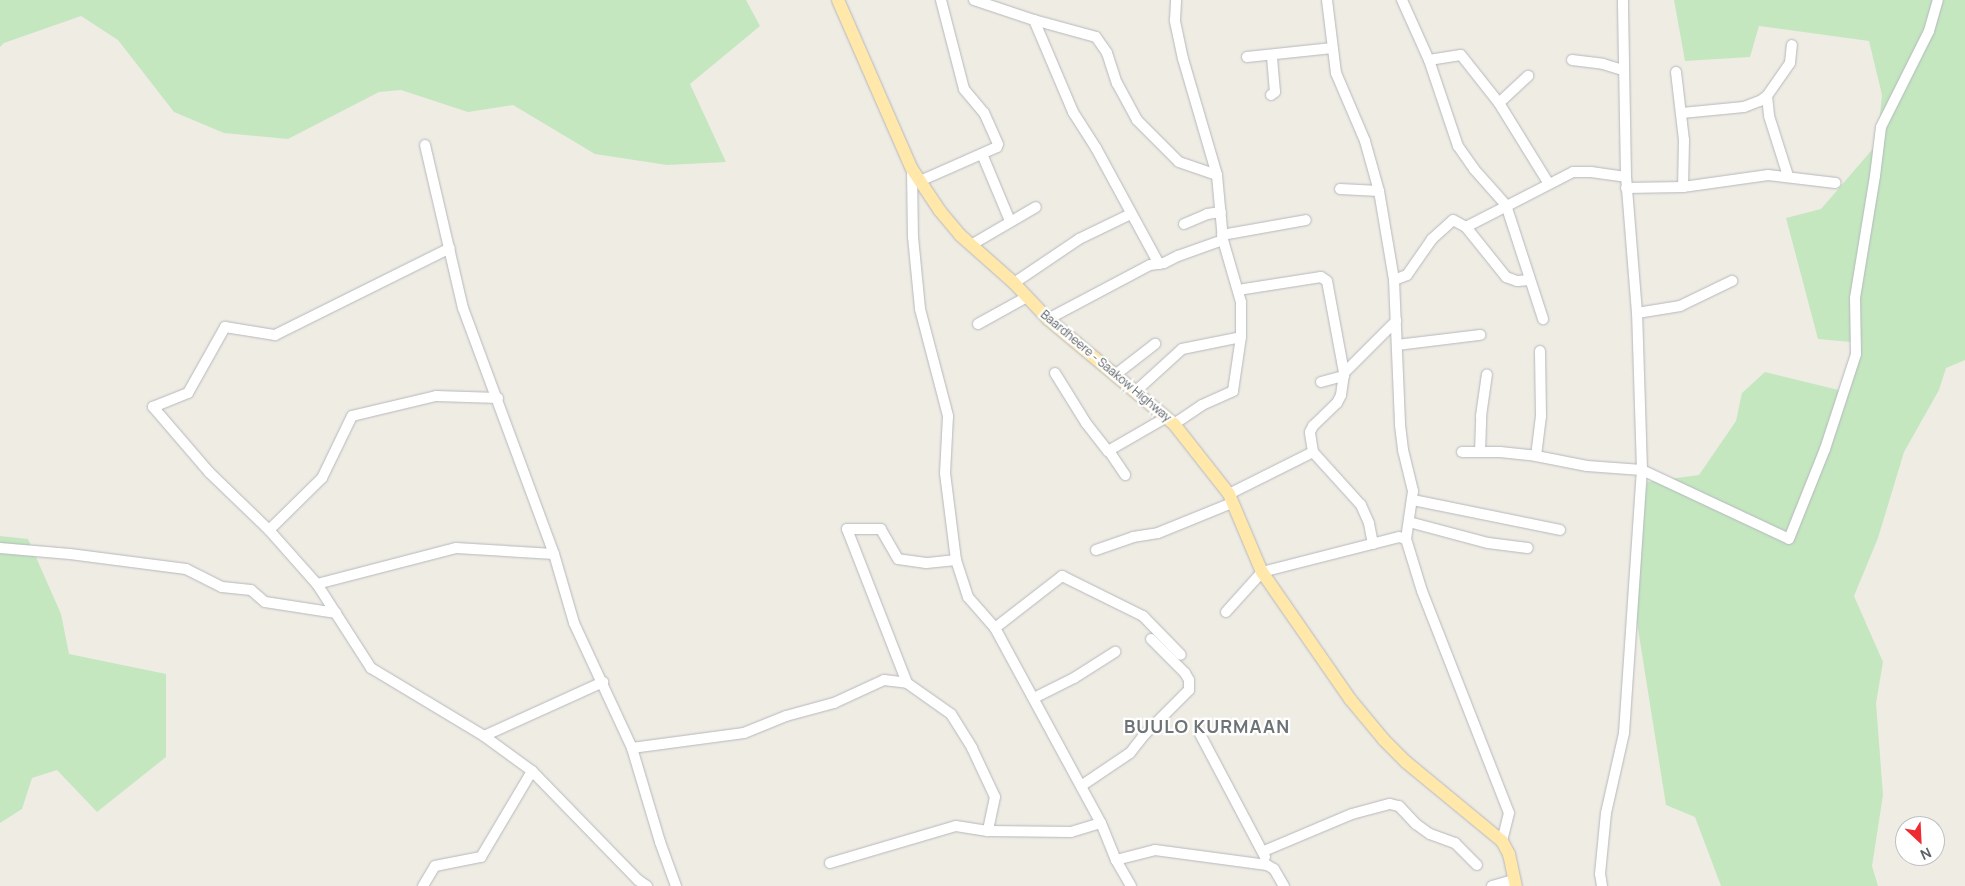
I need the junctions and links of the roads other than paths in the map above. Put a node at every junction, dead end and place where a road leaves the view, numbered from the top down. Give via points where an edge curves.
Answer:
1 (838, 0) edge
2 (941, 0) edge
3 (974, 0) edge
4 (1004, 0) edge
5 (1176, 0) edge
6 (1327, 0) edge
7 (1402, 0) edge
8 (1623, 0) edge
9 (1938, 0) edge
10 (1007, 12) junction
11 (1034, 20) junction
12 (1792, 45) dead end
13 (1333, 48) junction
14 (1272, 55) junction
15 (1247, 57) dead end
16 (1429, 60) junction
17 (1572, 60) dead end
18 (1623, 70) junction
19 (1676, 72) dead end
20 (1528, 76) dead end
21 (1271, 95) dead end
22 (1767, 96) junction
23 (1499, 103) junction
24 (1682, 113) junction
25 (425, 145) dead end
26 (982, 154) junction
27 (912, 169) junction
28 (1217, 175) junction
29 (1788, 176) junction
30 (920, 181) junction
31 (1626, 183) junction
32 (1836, 183) dead end
33 (1549, 184) junction
34 (1683, 187) junction
35 (1340, 188) dead end
36 (1379, 191) junction
37 (1506, 205) junction
38 (1036, 207) dead end
39 (1221, 212) junction
40 (1131, 214) junction
41 (1306, 220) dead end
42 (1010, 221) junction
43 (1184, 224) dead end
44 (1466, 227) junction
45 (1223, 237) junction
46 (971, 245) junction
47 (450, 248) junction
48 (1159, 264) junction
49 (1394, 280) junction
50 (1530, 280) junction
51 (1732, 280) dead end
52 (1014, 283) junction
53 (1238, 290) junction
54 (1027, 297) junction
55 (1637, 313) junction
56 (1048, 319) junction
57 (1543, 319) dead end
58 (1396, 321) junction
59 (978, 324) dead end
60 (1480, 335) dead end
61 (1241, 337) junction
62 (1155, 344) dead end
63 (1397, 344) junction
64 (1540, 351) dead end
65 (1055, 373) dead end
66 (1344, 374) junction
67 (1487, 374) dead end
68 (1115, 375) junction
69 (1321, 382) dead end
70 (1136, 391) junction
71 (498, 398) junction
72 (1171, 421) junction
73 (1109, 451) junction
74 (1313, 452) junction
75 (1462, 452) dead end
76 (1480, 452) junction
77 (1536, 456) junction
78 (1642, 470) junction
79 (1125, 475) dead end
80 (1230, 499) junction
81 (1413, 500) junction
82 (1409, 522) junction
83 (269, 530) junction
84 (1560, 530) dead end
85 (1406, 539) junction
86 (1373, 544) junction
87 (0, 548) edge
88 (1528, 548) dead end
89 (1096, 550) dead end
90 (554, 554) junction
91 (956, 560) junction
92 (1262, 572) junction
93 (317, 584) junction
94 (1226, 612) dead end
95 (336, 613) junction
96 (995, 628) junction
97 (1151, 639) dead end
98 (1115, 652) dead end
99 (1181, 655) dead end
100 (603, 682) junction
101 (907, 682) junction
102 (1034, 698) junction
103 (1200, 734) dead end
104 (484, 736) junction
105 (632, 748) junction
106 (532, 771) junction
107 (1080, 786) junction
108 (1101, 823) junction
109 (988, 831) junction
110 (1502, 841) junction
111 (1264, 851) junction
112 (1116, 860) junction
113 (830, 863) dead end
114 (1267, 865) junction
115 (1477, 865) dead end
116 (1514, 883) edge
117 (423, 886) edge
118 (647, 886) edge
119 (676, 886) edge
120 (1130, 886) edge
121 (1284, 886) edge
122 (1492, 886) edge
123 (1602, 886) edge

1 - 27 main road, Baardheere - Saakow Highway
2 - 26 street via 964,89 984,112 998,140 997,148
3 - 10 street
4 - 10 street
5 - 28 street via 1175,20 1183,59
6 - 13 street
7 - 16 street
8 - 18 street
9 - 78 street via 1929,31 1881,127 1855,298 1856,354 1789,539
10 - 11 street
11 - 28 street via 1096,37 1107,53 1117,83 1137,120 1179,162
11 - 40 street via 1072,112 1096,148
12 - 22 street via 1790,63
13 - 14 street
13 - 36 street via 1336,73 1365,141
14 - 15 street
14 - 21 street via 1275,92
16 - 23 street via 1461,55
16 - 37 street via 1458,146
17 - 18 street
18 - 31 street
19 - 24 street
20 - 23 street
22 - 24 street via 1744,107
22 - 29 street via 1769,116
23 - 33 street
24 - 34 street
25 - 47 street
26 - 30 street
26 - 42 street
27 - 30 main road, Baardheere - Saakow Highway
27 - 91 street via 913,237 920,309 948,416 945,473
28 - 39 street
29 - 32 street
29 - 34 street via 1768,175
30 - 46 main road, Baardheere - Saakow Highway via 940,211
31 - 33 street via 1591,172 1573,172
31 - 34 street
31 - 55 street
33 - 37 street
35 - 36 street
36 - 49 street
37 - 44 street
37 - 50 street
38 - 42 street
39 - 43 street
39 - 45 street
40 - 48 street
40 - 52 street via 1078,239
41 - 45 street
42 - 46 street
44 - 49 street via 1458,221 1451,221 1432,239 1406,275
44 - 50 street via 1506,277
45 - 48 street
45 - 53 street
46 - 52 main road, Baardheere - Saakow Highway
47 - 71 street via 463,308
47 - 83 street via 275,335 225,327 188,393 152,407 209,472
48 - 56 street via 1150,264
49 - 58 street
50 - 57 street
51 - 55 street via 1680,306
52 - 54 main road, Baardheere - Saakow Highway
53 - 61 street
53 - 66 street via 1320,277 1327,280
54 - 56 main road, Baardheere - Saakow Highway
54 - 59 street
55 - 78 street
56 - 68 main road, Baardheere - Saakow Highway
58 - 63 street
58 - 66 street
60 - 63 street
61 - 70 street via 1182,349
61 - 72 street via 1233,391
62 - 68 street
63 - 81 street via 1400,425
64 - 77 street
65 - 73 street via 1090,429
66 - 69 street
66 - 74 street via 1337,403 1310,432
67 - 76 street
68 - 70 main road, Baardheere - Saakow Highway
70 - 72 main road, Baardheere - Saakow Highway
71 - 83 street via 436,396 352,416 322,478
71 - 90 street
72 - 73 street
72 - 80 main road, Baardheere - Saakow Highway
73 - 79 street
74 - 80 street
74 - 86 street via 1361,505
75 - 76 street
76 - 77 street
77 - 78 street via 1586,466
78 - 123 street via 1624,733 1606,813
80 - 89 street via 1158,533 1133,537
80 - 92 main road, Baardheere - Saakow Highway
81 - 82 street
81 - 84 street
82 - 85 street
82 - 88 street via 1488,542
83 - 93 street
85 - 86 street via 1399,537
85 - 110 street via 1422,591 1509,813
86 - 92 street
87 - 95 street via 186,569 222,587 251,590 265,602
90 - 93 street via 456,548
90 - 100 street via 574,622
91 - 96 street via 968,597
91 - 101 street via 926,563 898,558 882,529 847,529
92 - 94 street
92 - 110 main road, Baardheere - Saakow Highway via 1350,699 1384,740 1429,782
93 - 95 street
95 - 104 street via 371,668
96 - 99 street via 1062,576 1143,616
96 - 102 street
97 - 107 street via 1185,673 1189,690 1130,753
98 - 102 street
100 - 104 street
100 - 105 street
101 - 105 street via 884,680 834,704 786,716 744,733
101 - 109 street via 951,714 972,748 995,797
102 - 107 street
103 - 111 street
104 - 106 street
105 - 119 street
106 - 117 street via 481,857 435,866
106 - 118 street
107 - 108 street
108 - 109 street via 1071,832
108 - 112 street
109 - 113 street via 956,826
110 - 116 main road via 1509,854
111 - 114 street
111 - 115 street via 1352,814 1390,804 1399,806 1430,834 1454,843
112 - 114 street via 1156,850
112 - 120 street
114 - 121 street via 1274,869
116 - 122 street

